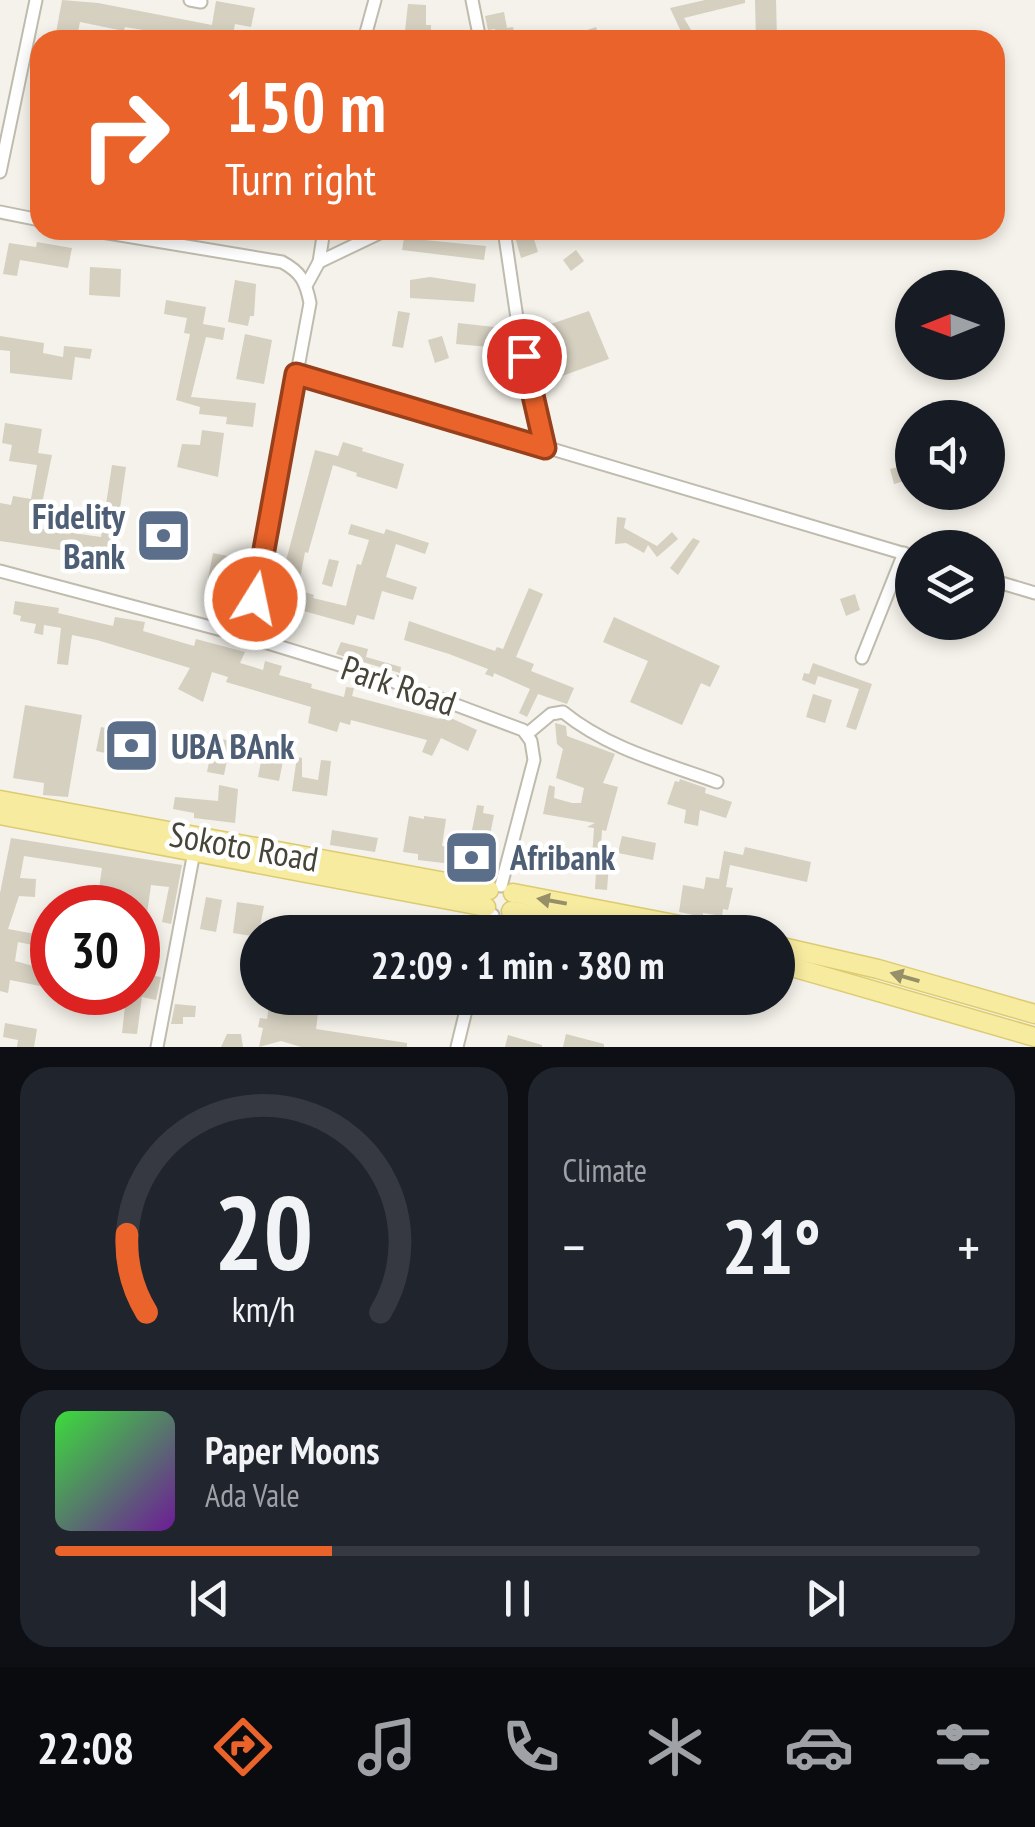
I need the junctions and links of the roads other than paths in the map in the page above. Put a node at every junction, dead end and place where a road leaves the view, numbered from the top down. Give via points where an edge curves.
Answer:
1 (36, 0) edge
2 (375, 0) edge
3 (472, 0) edge
4 (367, 30) edge
5 (478, 30) edge
6 (0, 172) edge
7 (0, 212) edge
8 (30, 218) edge
9 (150, 240) edge
10 (322, 240) edge
11 (365, 240) edge
12 (505, 240) edge
13 (318, 262) junction
14 (306, 284) junction
15 (296, 374) junction
16 (545, 448) junction
17 (895, 550) edge
18 (0, 571) edge
19 (895, 583) edge
20 (1005, 583) edge
21 (1035, 593) edge
22 (248, 637) junction
23 (862, 658) dead end
24 (527, 734) junction
25 (718, 782) dead end
26 (0, 800) edge
27 (0, 815) edge
28 (194, 852) junction
29 (497, 905) edge
30 (548, 915) edge
31 (578, 915) edge
32 (795, 950) edge
33 (795, 968) edge
34 (1035, 1014) edge
35 (465, 1015) edge
36 (1035, 1037) edge
37 (157, 1047) edge
38 (457, 1047) edge

1 - 6 street
2 - 4 street
3 - 5 street
7 - 8 street
9 - 14 street via 282,262
10 - 13 street
11 - 13 street
12 - 16 street
13 - 14 street
14 - 15 street via 310,303
15 - 16 street
15 - 22 street
16 - 17 street
18 - 22 street, Park Road
19 - 23 street
20 - 21 street
22 - 24 street, Park Road via 409,687
24 - 25 street via 562,712 640,755
24 - 29 street via 534,760
26 - 29 main road, Sokoto Road
27 - 28 main road, Sokoto Road
28 - 29 main road, Sokoto Road
28 - 37 street
29 - 30 main road
31 -> 29 main road
34 -> 32 main road
33 - 36 main road
35 - 38 street

